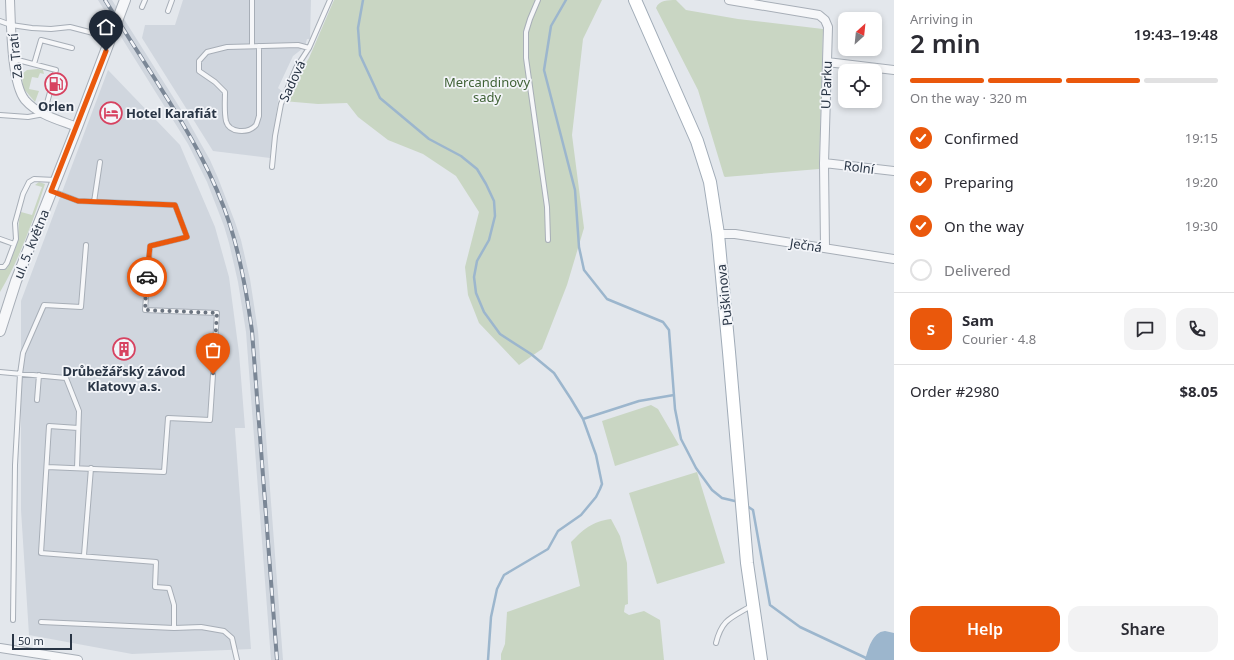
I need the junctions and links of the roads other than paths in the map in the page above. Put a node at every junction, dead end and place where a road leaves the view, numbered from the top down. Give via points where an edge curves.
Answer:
1 (10, 0) edge
2 (125, 0) edge
3 (145, 0) edge
4 (172, 0) edge
5 (252, 0) edge
6 (330, 0) edge
7 (538, 0) edge
8 (635, 0) edge
9 (730, 0) edge
10 (142, 7) dead end
11 (168, 11) dead end
12 (0, 21) edge
13 (12, 25) junction
14 (97, 34) dead end
15 (252, 46) junction
16 (259, 46) junction
17 (72, 48) dead end
18 (309, 48) junction
19 (14, 60) junction
20 (50, 62) dead end
21 (827, 62) junction
22 (34, 64) junction
23 (48, 68) junction
24 (894, 70) edge
25 (44, 114) junction
26 (0, 115) edge
27 (77, 127) junction
28 (100, 162) dead end
29 (824, 163) junction
30 (272, 166) dead end
31 (894, 171) edge
32 (56, 180) junction
33 (51, 191) junction
34 (94, 202) junction
35 (718, 234) junction
36 (0, 239) edge
37 (548, 240) dead end
38 (14, 244) junction
39 (86, 245) dead end
40 (825, 248) junction
41 (894, 259) edge
42 (0, 267) edge
43 (0, 331) edge
44 (0, 372) edge
45 (20, 374) junction
46 (39, 375) junction
47 (37, 400) dead end
48 (78, 428) junction
49 (47, 466) junction
50 (77, 468) junction
51 (91, 468) junction
52 (84, 555) junction
53 (753, 605) junction
54 (13, 620) dead end
55 (40, 622) dead end
56 (174, 628) junction
57 (716, 643) dead end
58 (0, 648) edge
59 (78, 660) edge
60 (236, 660) edge
61 (761, 660) edge

1 - 13 street, Za Tratí
2 - 27 street, ul. 5. května
3 - 10 lane
4 - 11 lane
5 - 15 lane
6 - 18 lane, Sadová
7 - 37 lane via 526,32 526,58 547,207
8 - 35 main road, Puškinova via 697,141 710,182
9 - 21 street, U Parku via 819,15 828,27
12 - 13 lane
13 - 14 lane via 45,29 70,27
13 - 19 street, Za Tratí
15 - 16 lane
15 - 16 lane via 227,47 207,52 199,61 200,71 225,92 226,122 231,129 240,132 256,125 259,116
16 - 18 lane via 298,45
17 - 22 lane via 54,46 41,40
18 - 30 lane, Sadová via 296,68 281,104
19 - 22 lane
19 - 25 street, Za Tratí via 20,91 26,100
20 - 23 lane
21 - 24 street
21 - 29 street, U Parku
22 - 23 lane
23 - 25 lane via 56,70
25 - 26 lane via 28,117
25 - 27 street, Za Tratí
27 - 32 street, ul. 5. května
28 - 34 lane
29 - 31 street, Rolní
29 - 40 street, U Parku
32 - 33 street, ul. 5. května
32 - 38 lane via 34,179 29,182 15,223
33 - 34 lane via 78,201
33 - 43 street, ul. 5. května via 10,297
34 - 51 lane via 175,205 187,237 150,246 145,310 217,313 210,420 168,418 164,472
35 - 40 street, Ječná via 735,234
35 - 53 main road, Puškinova via 747,563
36 - 38 lane
38 - 42 lane via 7,263
39 - 45 lane via 81,307 44,305 23,353
40 - 41 street, Ječná
44 - 45 lane
45 - 46 lane
45 - 54 lane via 15,465
46 - 47 lane
46 - 48 lane via 66,378 79,411
48 - 49 lane via 49,426
48 - 50 lane
49 - 50 lane
49 - 52 lane via 41,553
50 - 51 lane
51 - 52 lane
52 - 56 lane via 156,562 155,587 170,588 174,605
53 - 57 lane via 726,621 719,631
53 - 61 main road, Puškinova
55 - 56 lane
56 - 60 lane via 201,627 224,630 232,638
58 - 59 street

